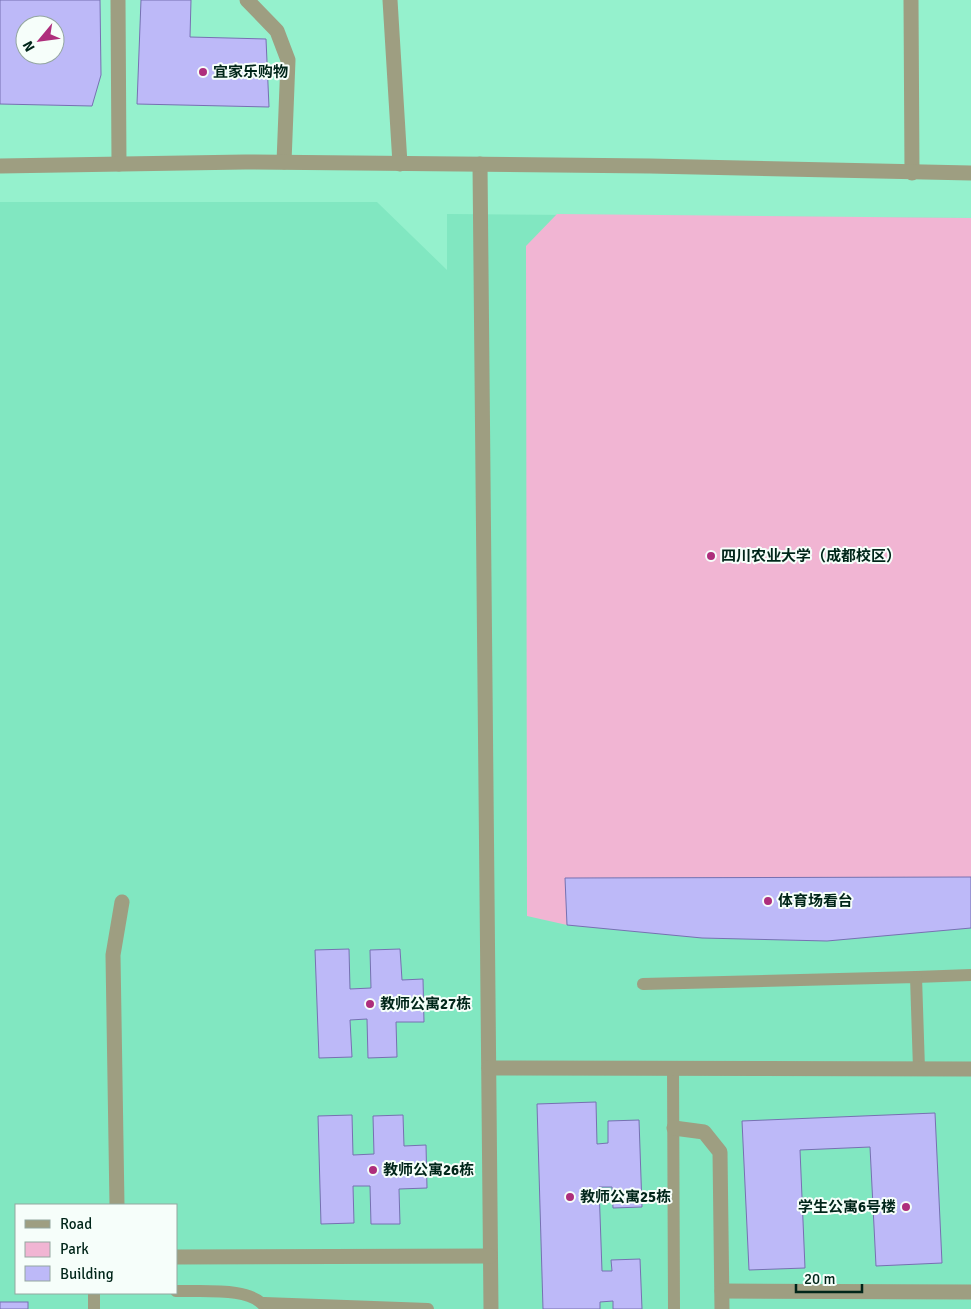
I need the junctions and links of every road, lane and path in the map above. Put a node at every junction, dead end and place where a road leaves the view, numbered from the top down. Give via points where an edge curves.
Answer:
1 (118, 0) edge
2 (247, 0) edge
3 (390, 0) edge
4 (911, 0) edge
5 (284, 162) junction
6 (119, 164) junction
7 (400, 164) junction
8 (480, 164) junction
9 (0, 166) edge
10 (912, 173) junction
11 (971, 173) edge
12 (122, 902) dead end
13 (971, 975) edge
14 (916, 977) junction
15 (643, 984) dead end
16 (673, 1067) junction
17 (489, 1068) junction
18 (919, 1069) junction
19 (971, 1069) edge
20 (674, 1128) junction
21 (117, 1204) edge
22 (490, 1256) junction
23 (178, 1257) edge
24 (178, 1290) edge
25 (722, 1291) junction
26 (971, 1292) edge
27 (94, 1294) edge
28 (265, 1306) edge
29 (94, 1309) edge
30 (428, 1309) edge
31 (491, 1309) edge
32 (674, 1309) edge
33 (722, 1309) edge

1 - 6 street
2 - 5 street via 277,31 288,60
3 - 7 street
4 - 10 street
5 - 6 street
5 - 7 street
6 - 9 street
7 - 8 street
8 - 10 street
8 - 17 street
10 - 11 street
12 - 21 street via 113,955
13 - 14 lane
14 - 15 lane
14 - 18 lane
16 - 17 street
16 - 18 street
16 - 20 lane
17 - 22 street
18 - 19 street
20 - 25 street via 704,1132 720,1152
20 - 32 lane
22 - 23 street
22 - 31 street
24 - 28 lane via 247,1294
25 - 26 street
25 - 33 street
27 - 29 lane
28 - 30 lane

